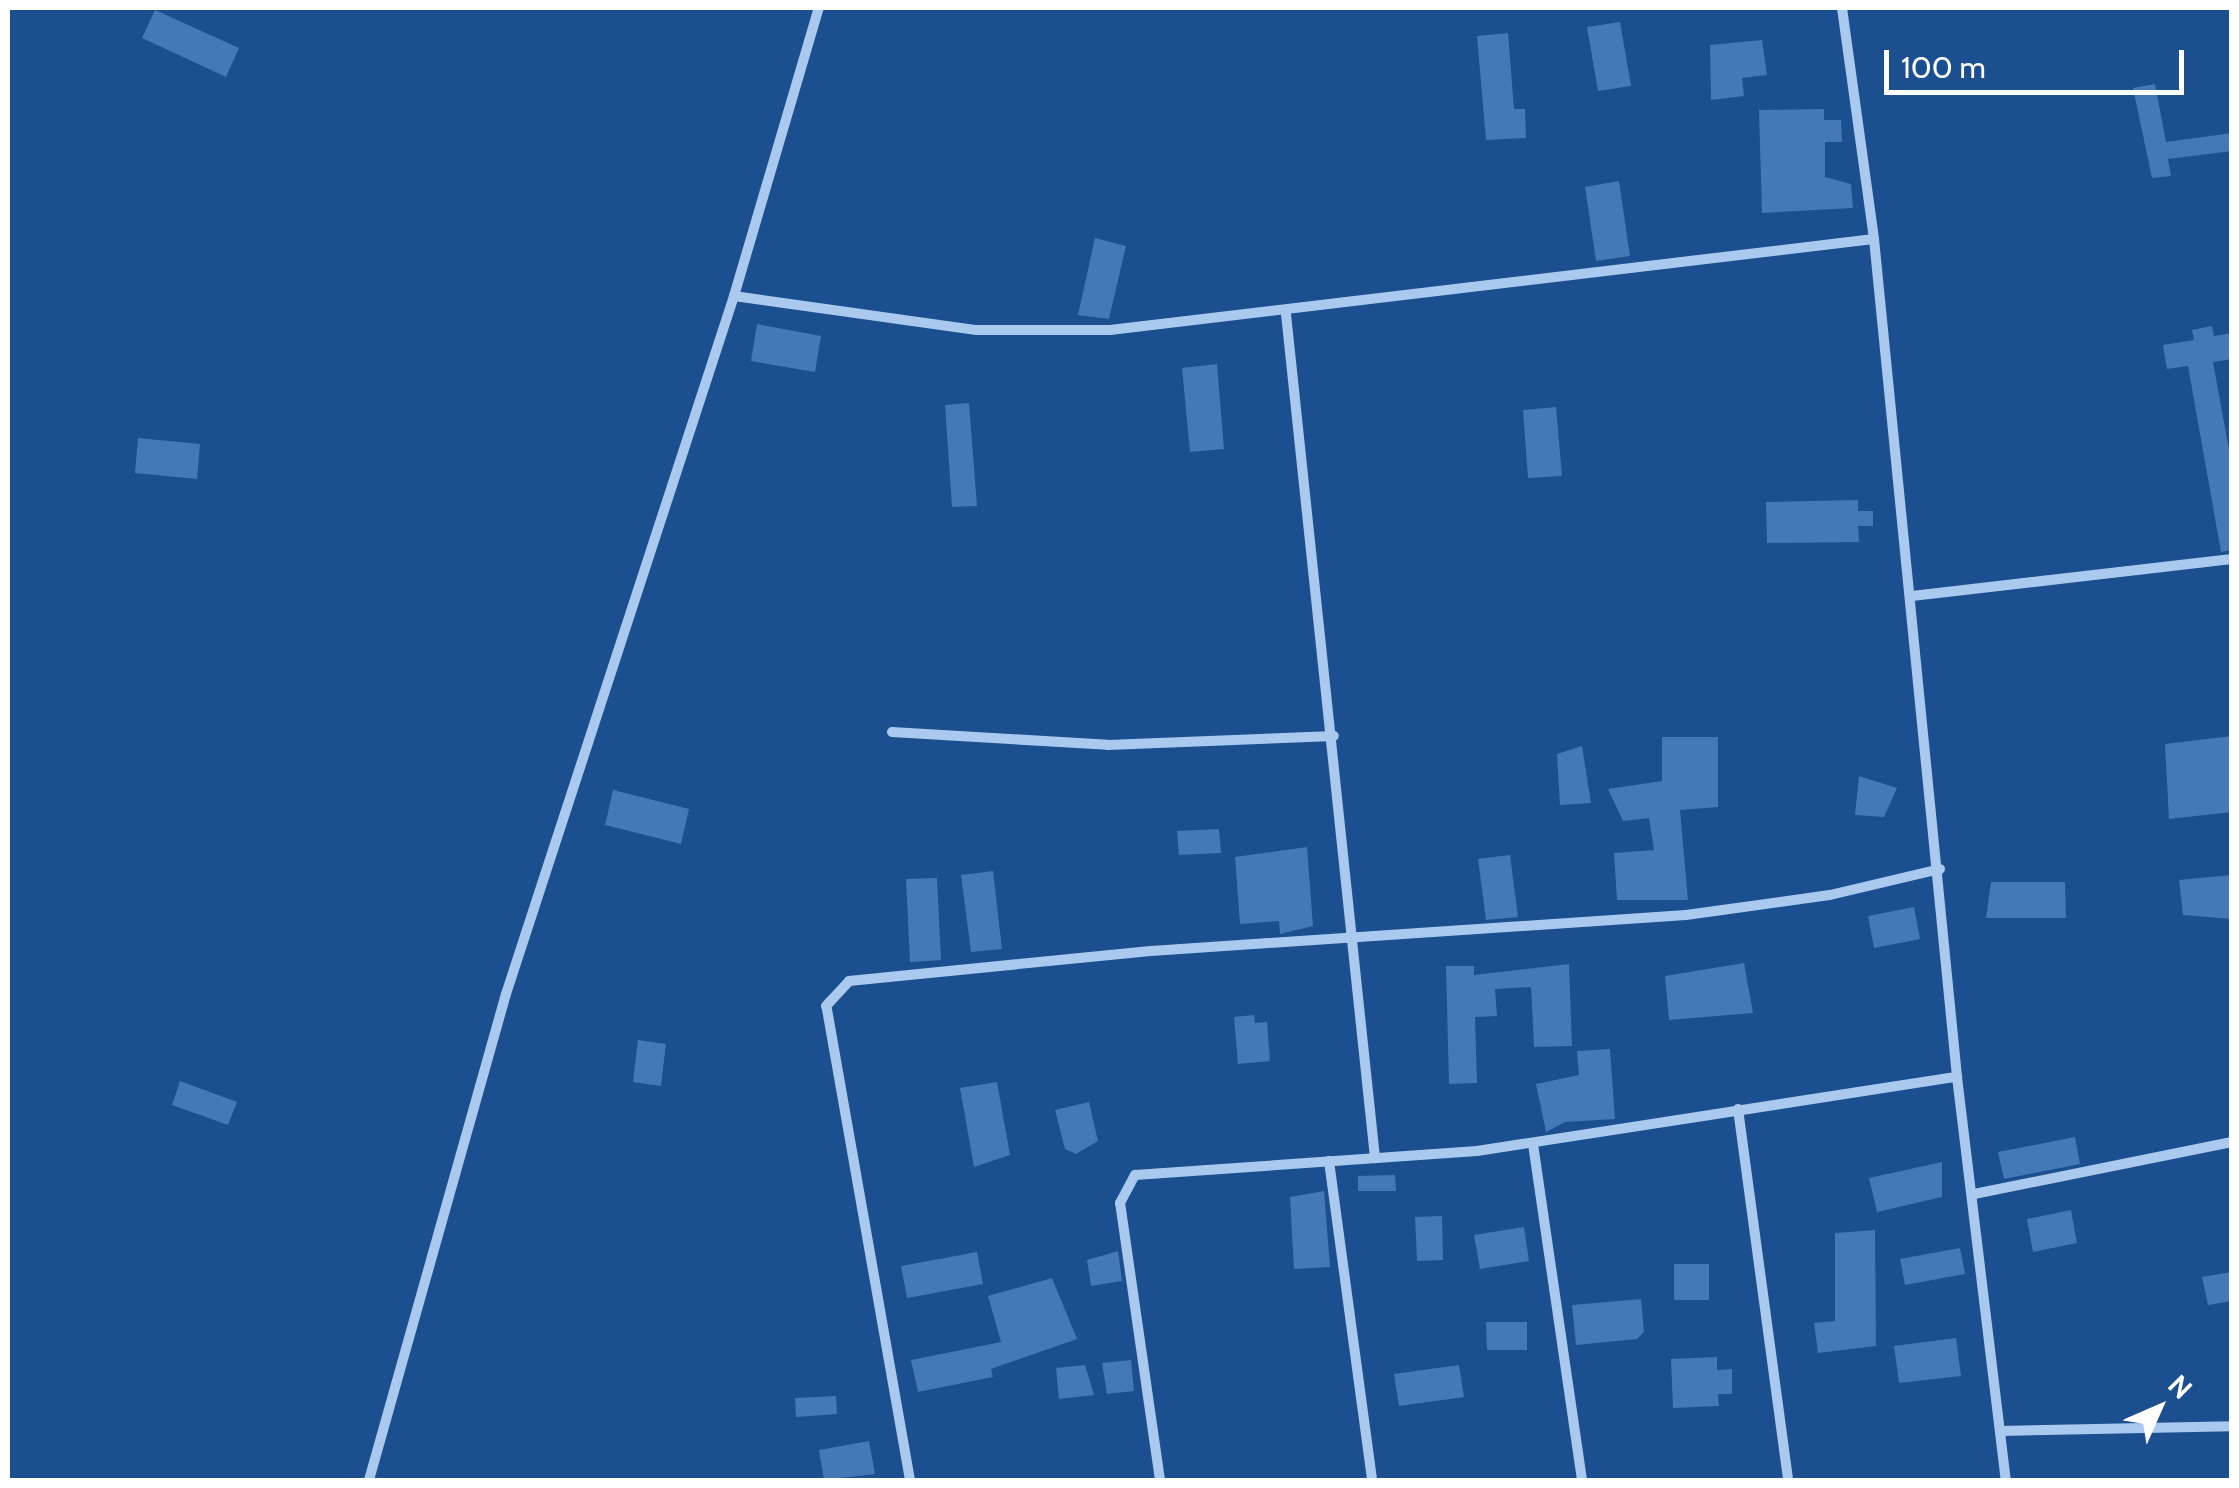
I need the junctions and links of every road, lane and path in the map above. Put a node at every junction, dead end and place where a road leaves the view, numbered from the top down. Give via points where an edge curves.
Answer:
1 (819, 8) edge
2 (1842, 8) edge
3 (1874, 239) junction
4 (734, 296) junction
5 (1286, 314) junction
6 (2232, 559) edge
7 (1912, 596) junction
8 (892, 732) dead end
9 (1334, 736) junction
10 (1940, 869) junction
11 (1356, 935) junction
12 (1957, 1077) junction
13 (1738, 1110) junction
14 (2232, 1142) edge
15 (1533, 1144) junction
16 (1375, 1158) junction
17 (1329, 1161) junction
18 (1974, 1194) junction
19 (2232, 1426) edge
20 (2000, 1430) junction
21 (370, 1480) edge
22 (910, 1480) edge
23 (1160, 1480) edge
24 (1372, 1480) edge
25 (1582, 1480) edge
26 (1788, 1480) edge
27 (2006, 1480) edge

1 - 4 street
2 - 3 street
3 - 5 street
3 - 7 street
4 - 5 street via 977,330 1110,330
4 - 21 street via 506,994
5 - 9 street
6 - 7 street
7 - 10 street
8 - 9 street via 1108,744
9 - 11 street
10 - 11 street via 1830,895 1686,915
10 - 12 street
11 - 16 street via 1354,1018
11 - 22 street via 888,976 850,981 830,995 826,1006
12 - 13 street
12 - 18 street
13 - 15 street
13 - 26 street
14 - 18 street
15 - 16 street
15 - 25 street
16 - 17 street
17 - 23 street via 1142,1173 1123,1188
17 - 24 street
18 - 20 street
19 - 20 street
20 - 27 street

